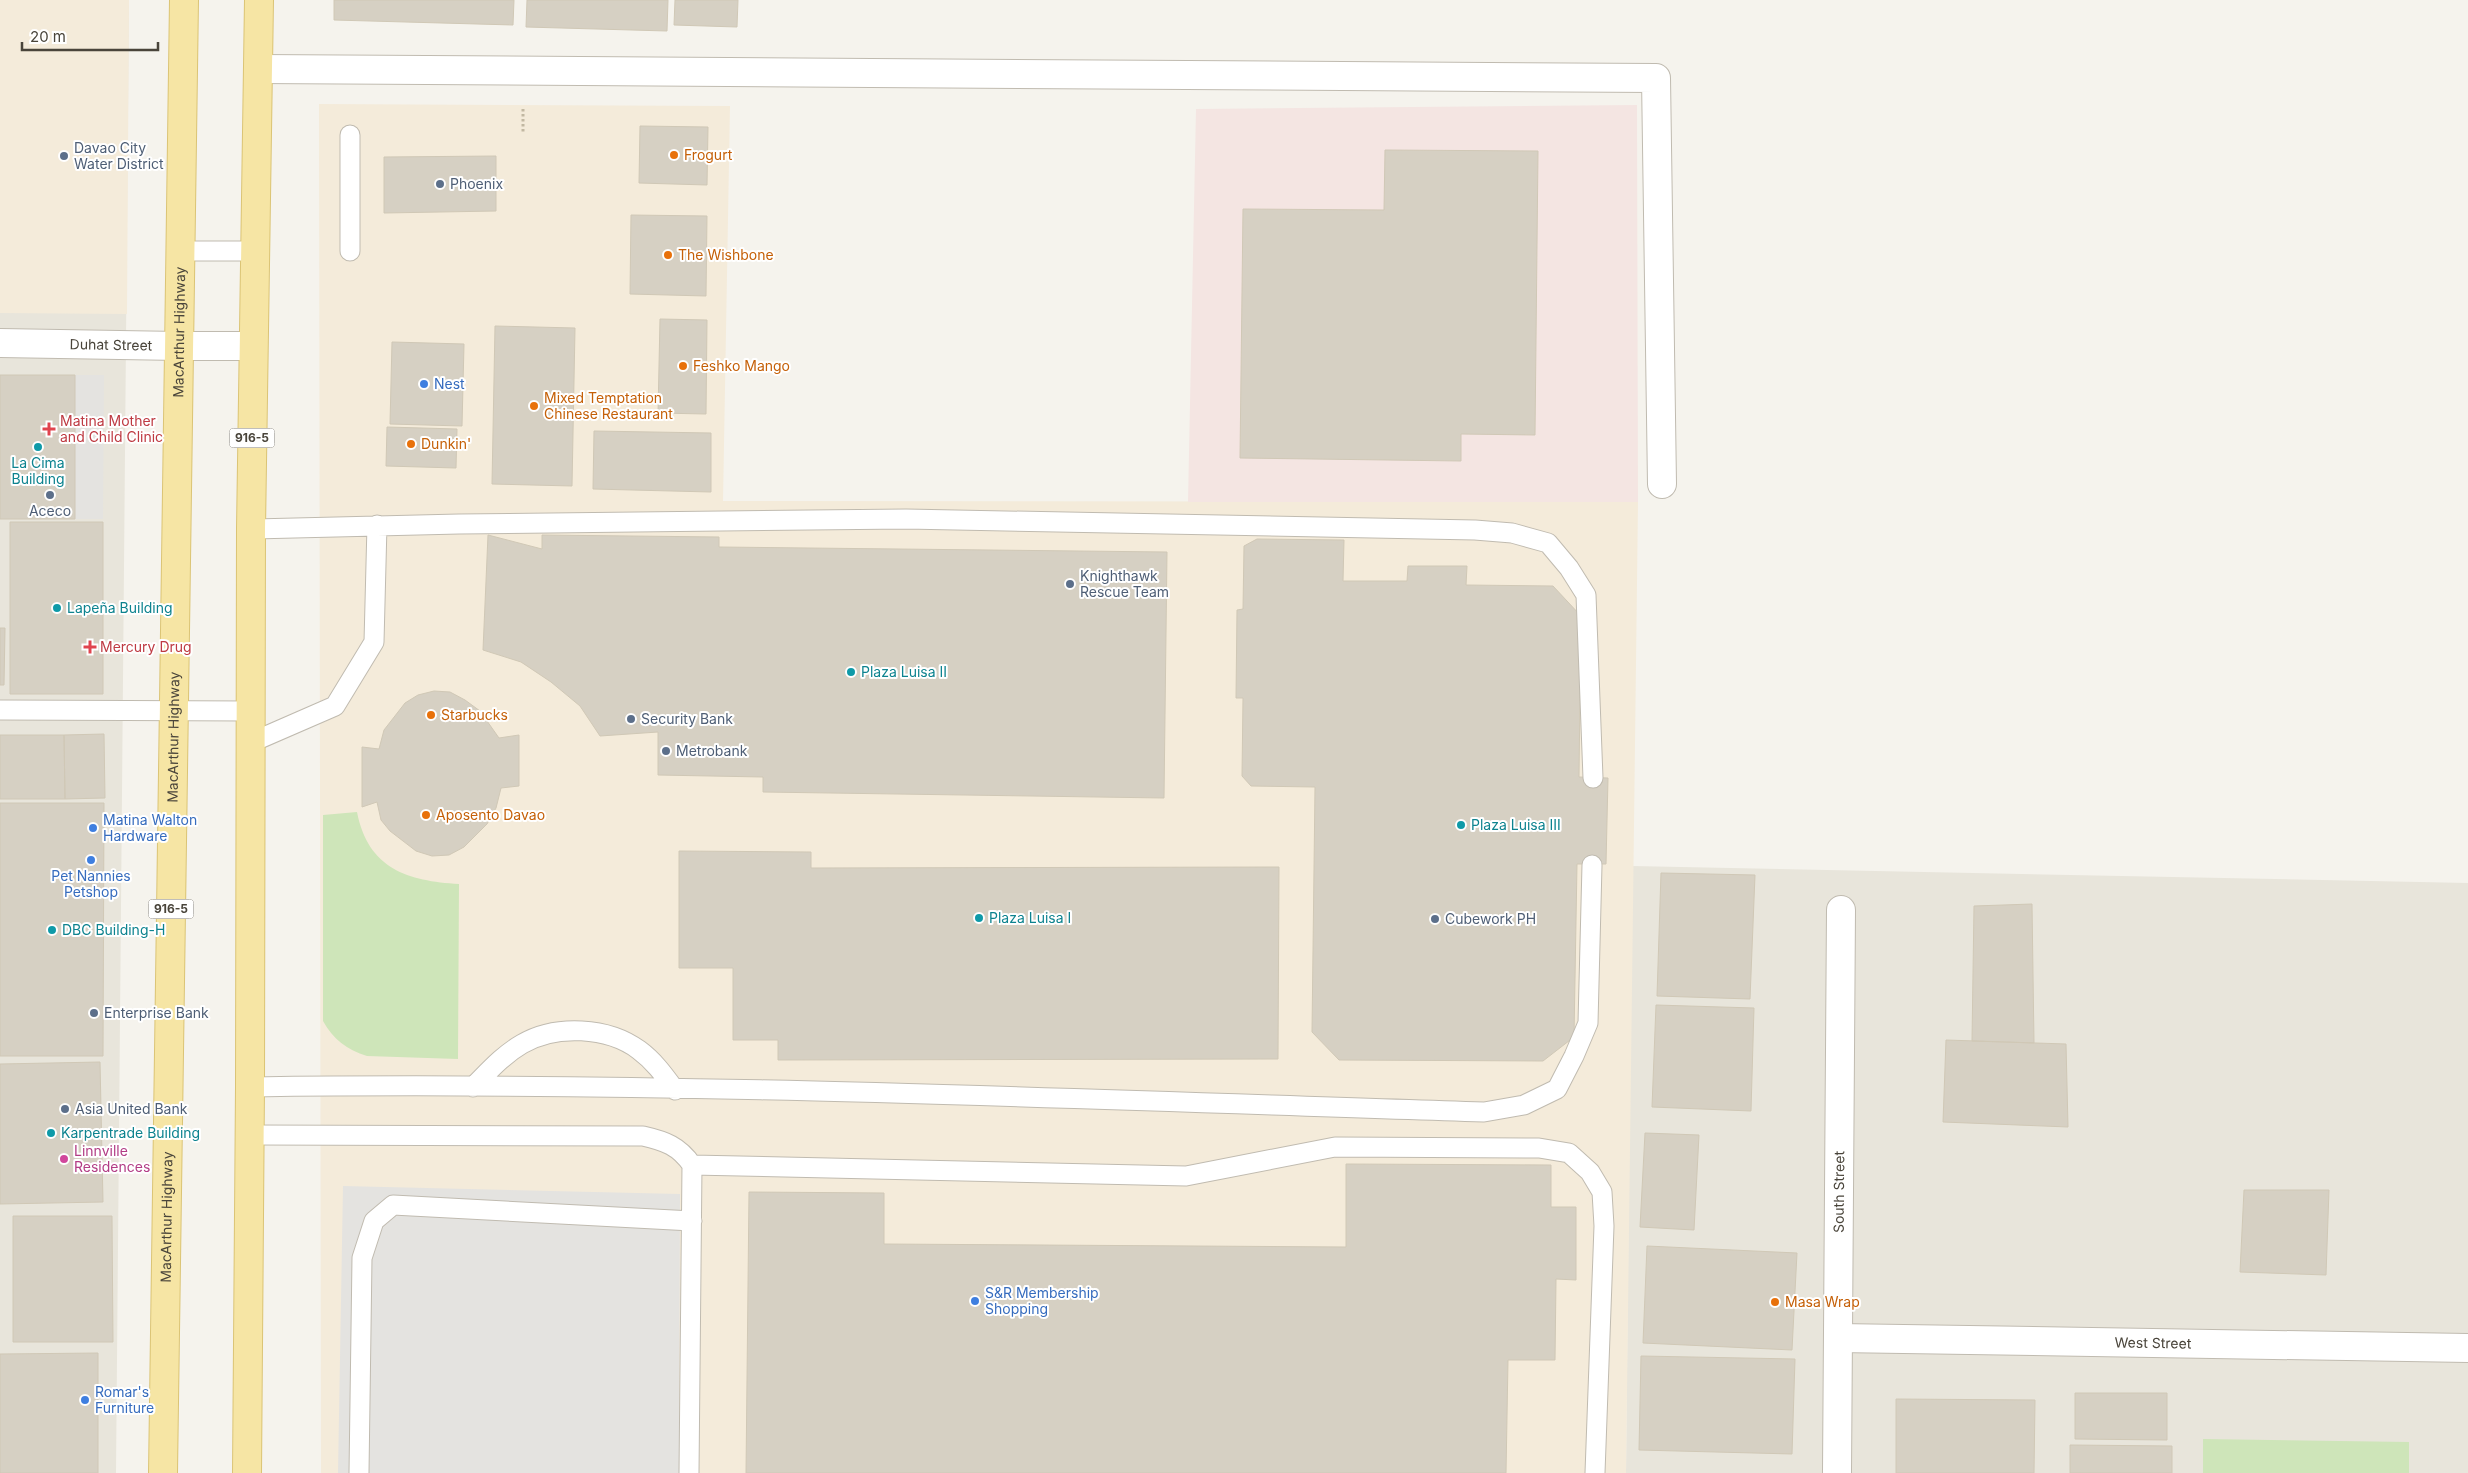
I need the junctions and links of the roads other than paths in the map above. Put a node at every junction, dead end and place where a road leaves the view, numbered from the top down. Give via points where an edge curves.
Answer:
1 (184, 0) edge
2 (259, 0) edge
3 (258, 70) junction
4 (350, 135) dead end
5 (180, 251) junction
6 (254, 251) junction
7 (350, 251) dead end
8 (0, 343) edge
9 (179, 346) junction
10 (253, 346) junction
11 (1662, 484) dead end
12 (377, 525) junction
13 (251, 529) junction
14 (0, 710) edge
15 (174, 711) junction
16 (250, 711) junction
17 (250, 743) junction
18 (1593, 778) dead end
19 (1592, 865) dead end
20 (1841, 910) dead end
21 (250, 1087) junction
22 (473, 1087) junction
23 (675, 1090) junction
24 (249, 1135) junction
25 (692, 1165) junction
26 (692, 1221) junction
27 (1838, 1338) junction
28 (2468, 1348) edge
29 (163, 1473) edge
30 (247, 1473) edge
31 (359, 1473) edge
32 (689, 1473) edge
33 (1595, 1473) edge
34 (1837, 1473) edge

1 - 5 main road, MacArthur Highway / 916-5
2 - 3 main road, 916-5
3 - 6 main road, 916-5
3 - 11 street via 1656,78
4 - 7 lane
5 - 6 lane
5 - 9 main road, MacArthur Highway / 916-5
6 - 10 main road, 916-5
8 - 9 street, Duhat Street
9 - 10 street, Duhat Street
9 - 15 main road, MacArthur Highway / 916-5
10 - 13 main road, 916-5
12 - 13 lane
12 - 17 lane via 374,642 335,706
12 - 18 lane via 906,519 1512,533 1548,543 1586,595
13 - 16 main road, 916-5
14 - 15 lane
15 - 16 lane
15 - 29 main road, MacArthur Highway / 916-5
16 - 17 main road, 916-5
17 - 21 main road, 916-5
19 - 23 lane via 1588,1023 1557,1089 1524,1105 1484,1112
20 - 27 street, South Street
21 - 22 lane
21 - 24 main road, 916-5
22 - 23 lane
22 - 23 lane via 502,1058 524,1043 548,1034 574,1031 596,1032 638,1049
24 - 25 lane via 643,1136 667,1142 684,1152
24 - 30 main road, 916-5
25 - 26 lane
25 - 33 lane via 1186,1176 1335,1147 1538,1148 1569,1153 1590,1172 1602,1192 1604,1226
26 - 31 lane via 393,1205 374,1221 362,1258
26 - 32 lane
27 - 28 street, West Street
27 - 34 street, South Street

